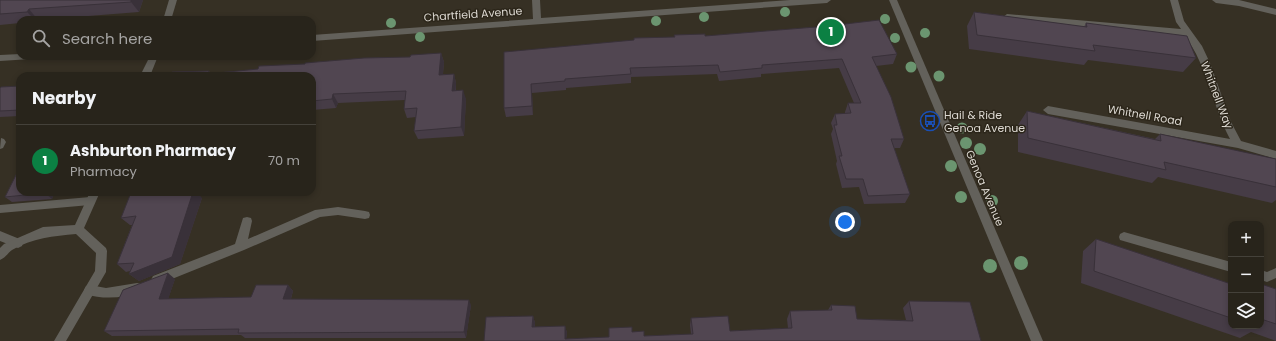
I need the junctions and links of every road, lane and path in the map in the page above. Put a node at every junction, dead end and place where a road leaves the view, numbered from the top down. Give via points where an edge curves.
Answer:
1 (173, 0) edge
2 (536, 0) edge
3 (827, 0) edge
4 (893, 0) edge
5 (1174, 0) edge
6 (1216, 0) edge
7 (1276, 12) edge
8 (168, 16) edge
9 (998, 16) edge
10 (537, 22) junction
11 (1188, 33) junction
12 (316, 38) edge
13 (16, 57) edge
14 (0, 58) edge
15 (152, 60) edge
16 (147, 72) edge
17 (1048, 110) dead end
18 (1238, 144) junction
19 (1276, 155) edge
20 (92, 197) edge
21 (0, 209) edge
22 (365, 215) dead end
23 (248, 221) dead end
24 (78, 229) junction
25 (0, 236) edge
26 (1124, 237) dead end
27 (18, 243) junction
28 (240, 247) junction
29 (0, 255) edge
30 (1228, 266) edge
31 (1276, 273) edge
32 (1264, 276) edge
33 (90, 290) junction
34 (60, 341) edge
35 (1037, 341) edge

1 - 8 street
2 - 10 street
3 - 10 street, Chartfield Avenue
4 - 35 street, Genoa Avenue
5 - 11 street, Whitnell Way via 1180,22
6 - 7 street
9 - 11 street
10 - 12 street, Chartfield Avenue
11 - 18 street, Whitnell Way via 1206,63 1226,122
13 - 14 street
15 - 16 street
17 - 18 street, Whitnell Road
18 - 19 street
20 - 21 street
20 - 24 street
22 - 28 street via 338,211 319,213
23 - 28 street
24 - 27 street via 43,232
24 - 33 street via 102,251 100,272
25 - 27 street
26 - 30 street
27 - 29 street via 8,247
28 - 33 street via 136,289 106,293
31 - 32 street
33 - 34 street

